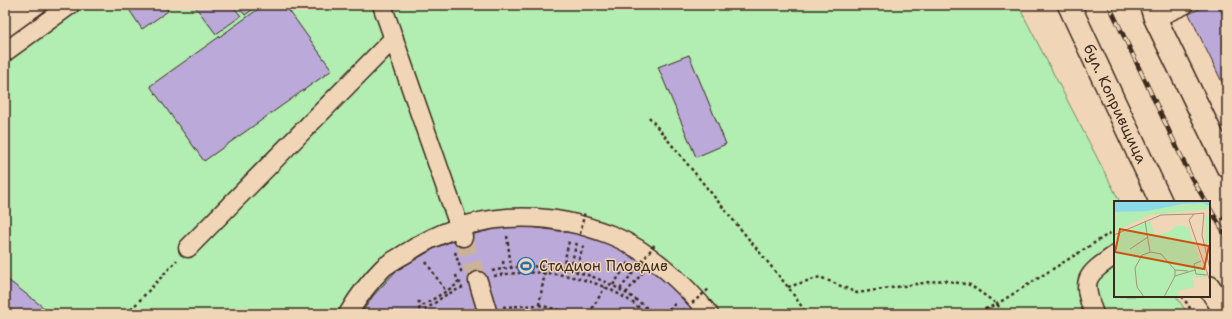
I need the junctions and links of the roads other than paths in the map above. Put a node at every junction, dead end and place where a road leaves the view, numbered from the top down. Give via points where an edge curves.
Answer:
1 (70, 5) edge
2 (382, 5) edge
3 (1069, 5) edge
4 (1184, 5) edge
5 (1153, 12) edge
6 (394, 38) junction
7 (5, 52) edge
8 (1227, 166) edge
9 (1161, 201) edge
10 (459, 236) junction
11 (188, 248) road end
12 (1114, 256) edge
13 (482, 279) tunnel mouth
14 (1210, 288) edge
15 (488, 312) edge
16 (348, 314) edge
17 (709, 314) edge
18 (1094, 314) edge
19 (1227, 314) edge

1 - 7 street
2 - 6 street
3 - 9 main road, бул. Копривщица
4 - 5 street
5 - 8 main road
6 - 10 street
6 - 11 street
10 - 16 street via 422,242 384,267 362,292
10 - 17 street via 509,217 540,218 575,224 612,236 642,253 684,286
12 - 18 street via 1095,269 1087,281 1088,296
13 - 15 street
14 - 19 main road

